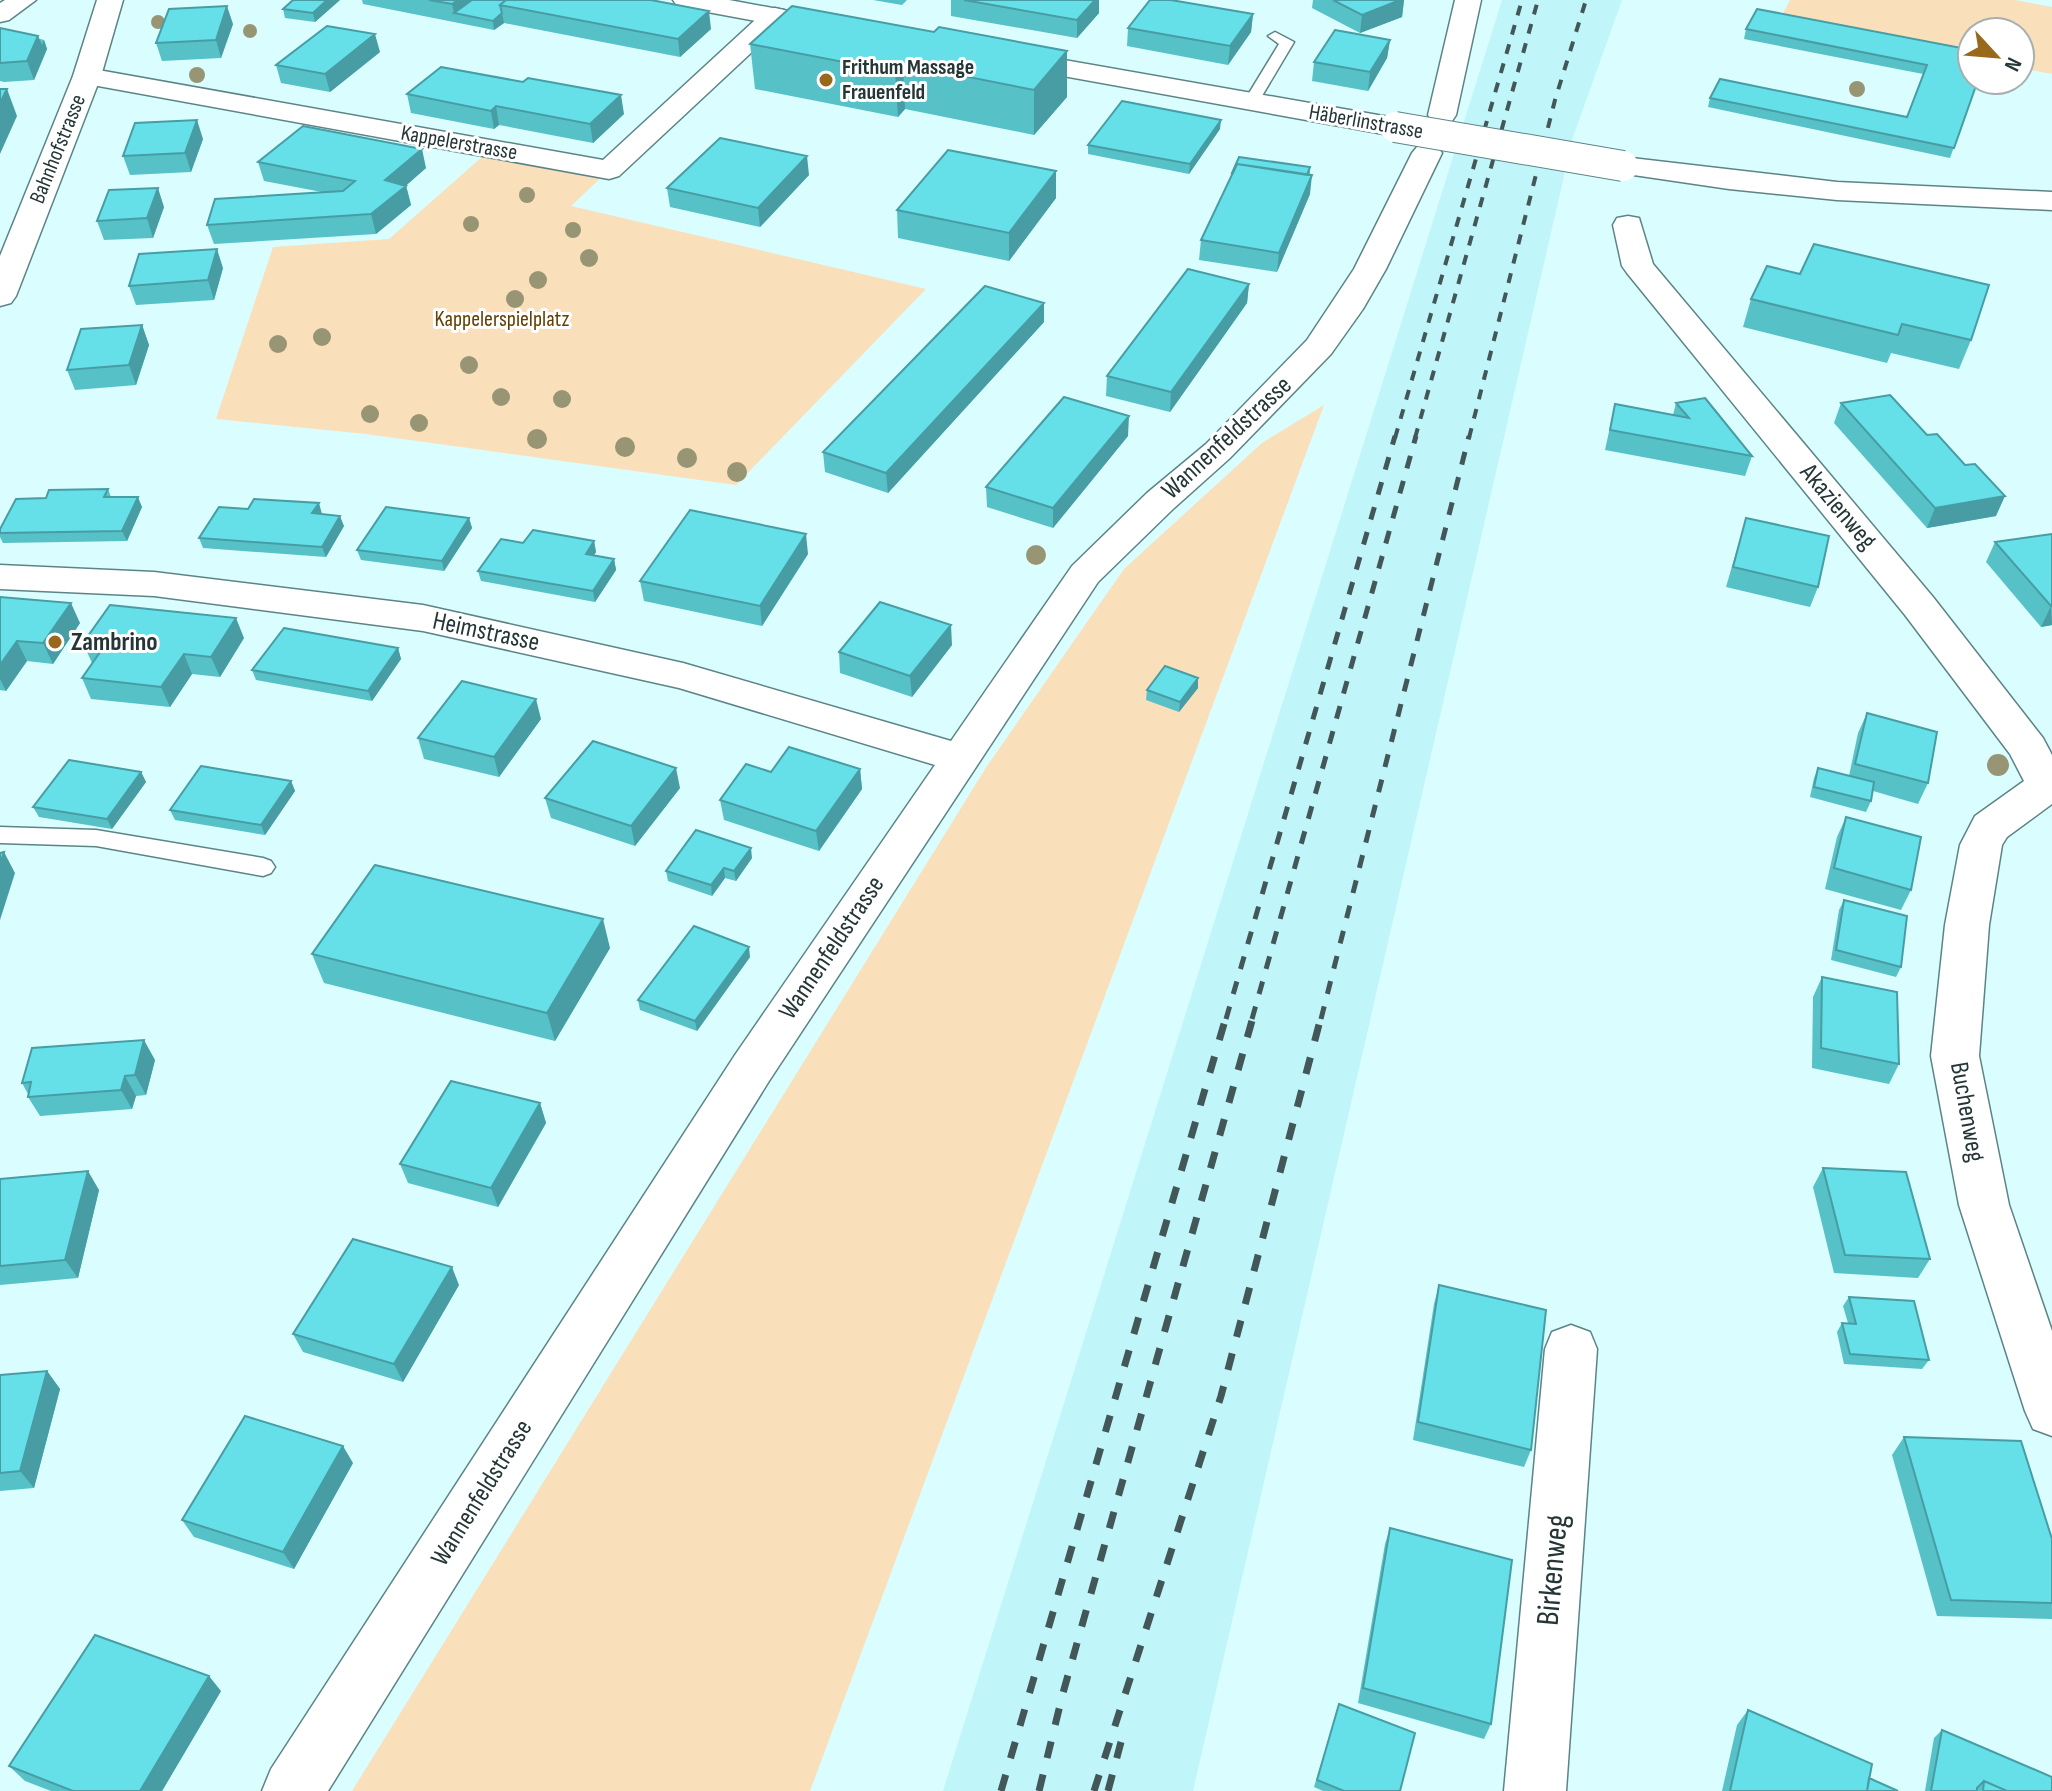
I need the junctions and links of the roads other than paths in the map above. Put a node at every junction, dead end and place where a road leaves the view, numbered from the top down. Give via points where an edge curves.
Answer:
1 (23, 0) edge
2 (110, 0) edge
3 (686, 0) edge
4 (1464, 1) edge
5 (0, 14) edge
6 (775, 16) junction
7 (867, 33) edge
8 (1275, 36) dead end
9 (975, 53) edge
10 (87, 76) junction
11 (1251, 103) junction
12 (1421, 132) junction
13 (2052, 201) edge
14 (1628, 225) dead end
15 (0, 296) edge
16 (0, 577) edge
17 (960, 758) junction
18 (2049, 788) edge
19 (0, 835) edge
20 (263, 867) dead end
21 (1571, 1349) dead end
22 (2052, 1411) edge
23 (293, 1791) edge
24 (1535, 1791) edge

1 - 5 street
2 - 10 street, Bahnhofstrasse
3 - 6 street
4 - 12 street, Wannenfeldstrasse
6 - 7 street
6 - 10 street, Kappelerstrasse via 609,170
8 - 11 lane via 1287,42
9 - 11 street, Häberlinstrasse
10 - 15 street, Bahnhofstrasse
11 - 12 street, Häberlinstrasse
12 - 13 street, Häberlinstrasse, bridge via 1779,186
12 - 17 street, Wannenfeldstrasse via 1370,269 1332,331 1291,379 1085,574
14 - 18 street, Akazienweg via 1638,266 1919,606 2028,748
16 - 17 street, Heimstrasse via 154,584 423,618 683,676
17 - 23 street, Wannenfeldstrasse via 752,1068
18 - 22 street, Buchenweg via 1990,827 1981,845 1967,925 1955,1056 1984,1205
19 - 20 lane via 96,838
21 - 24 street, Birkenweg

